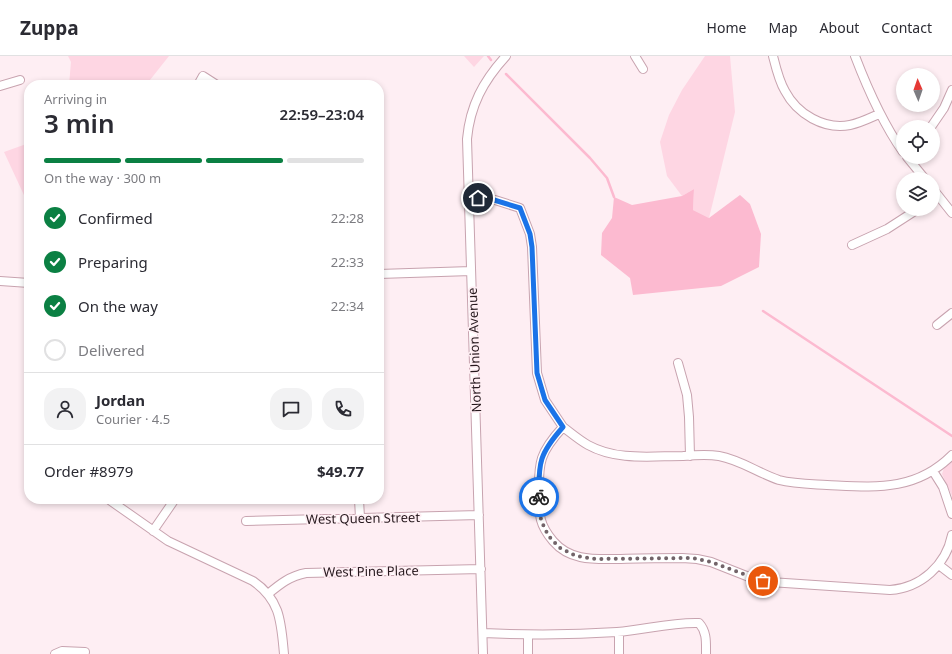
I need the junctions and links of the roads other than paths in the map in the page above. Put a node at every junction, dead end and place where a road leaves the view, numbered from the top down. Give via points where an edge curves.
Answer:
1 (506, 56) edge
2 (635, 56) edge
3 (773, 56) edge
4 (855, 56) edge
5 (643, 69) dead end
6 (20, 80) dead end
7 (201, 80) edge
8 (208, 80) edge
9 (0, 86) edge
10 (952, 90) edge
11 (879, 114) junction
12 (936, 120) edge
13 (896, 142) edge
14 (913, 164) edge
15 (919, 172) edge
16 (468, 198) junction
17 (940, 200) edge
18 (952, 213) edge
19 (907, 216) edge
20 (852, 245) dead end
21 (471, 272) junction
22 (384, 274) edge
23 (0, 281) edge
24 (24, 283) edge
25 (952, 313) edge
26 (937, 325) dead end
27 (678, 363) dead end
28 (563, 427) junction
29 (952, 455) edge
30 (690, 456) junction
31 (933, 471) junction
32 (115, 504) edge
33 (172, 504) edge
34 (359, 504) edge
35 (952, 514) edge
36 (479, 515) junction
37 (360, 518) junction
38 (246, 521) dead end
39 (153, 531) junction
40 (952, 535) edge
41 (939, 565) junction
42 (481, 569) junction
43 (952, 575) edge
44 (268, 594) junction
45 (618, 632) junction
46 (483, 633) junction
47 (528, 635) junction
48 (85, 652) dead end
49 (54, 654) edge
50 (284, 654) edge
51 (483, 654) edge
52 (528, 654) edge
53 (619, 654) edge
54 (706, 654) edge

1 - 16 street, North Union Avenue via 482,87 472,108 467,140
2 - 5 street
3 - 11 street via 785,92 794,104 809,116 828,124 844,126 857,124
4 - 11 street
6 - 9 street
7 - 8 street via 203,76
10 - 12 street
11 - 13 street
14 - 15 street
16 - 21 street, North Union Avenue
16 - 28 street via 494,200 520,208 528,227 531,242 537,373 545,400
17 - 18 street
19 - 20 street via 887,229
21 - 22 street
21 - 36 street, North Union Avenue
23 - 24 street
25 - 26 street
27 - 30 street via 687,395
28 - 30 street via 587,445 612,454 632,457
28 - 41 street via 549,443 542,457 539,470 540,512 543,525 556,544 566,552 582,558 692,558 711,562 756,579 778,583 895,589 918,582
29 - 31 street
30 - 31 street via 712,455 726,458 779,480 816,484 891,486
31 - 35 street via 943,487
32 - 39 street
33 - 39 street
34 - 37 street
36 - 37 street, West Queen Street
36 - 42 street, North Union Avenue
37 - 38 street, West Queen Street
39 - 44 street via 179,547 253,582
40 - 41 street via 948,550
41 - 43 street
42 - 44 street, West Pine Place via 306,573 284,581
42 - 46 street, North Union Avenue
44 - 50 street via 279,616
45 - 47 street
45 - 53 street
45 - 54 street via 682,622 699,623 704,629
46 - 47 street
46 - 51 street, North Union Avenue
47 - 52 street
48 - 49 street via 62,651

